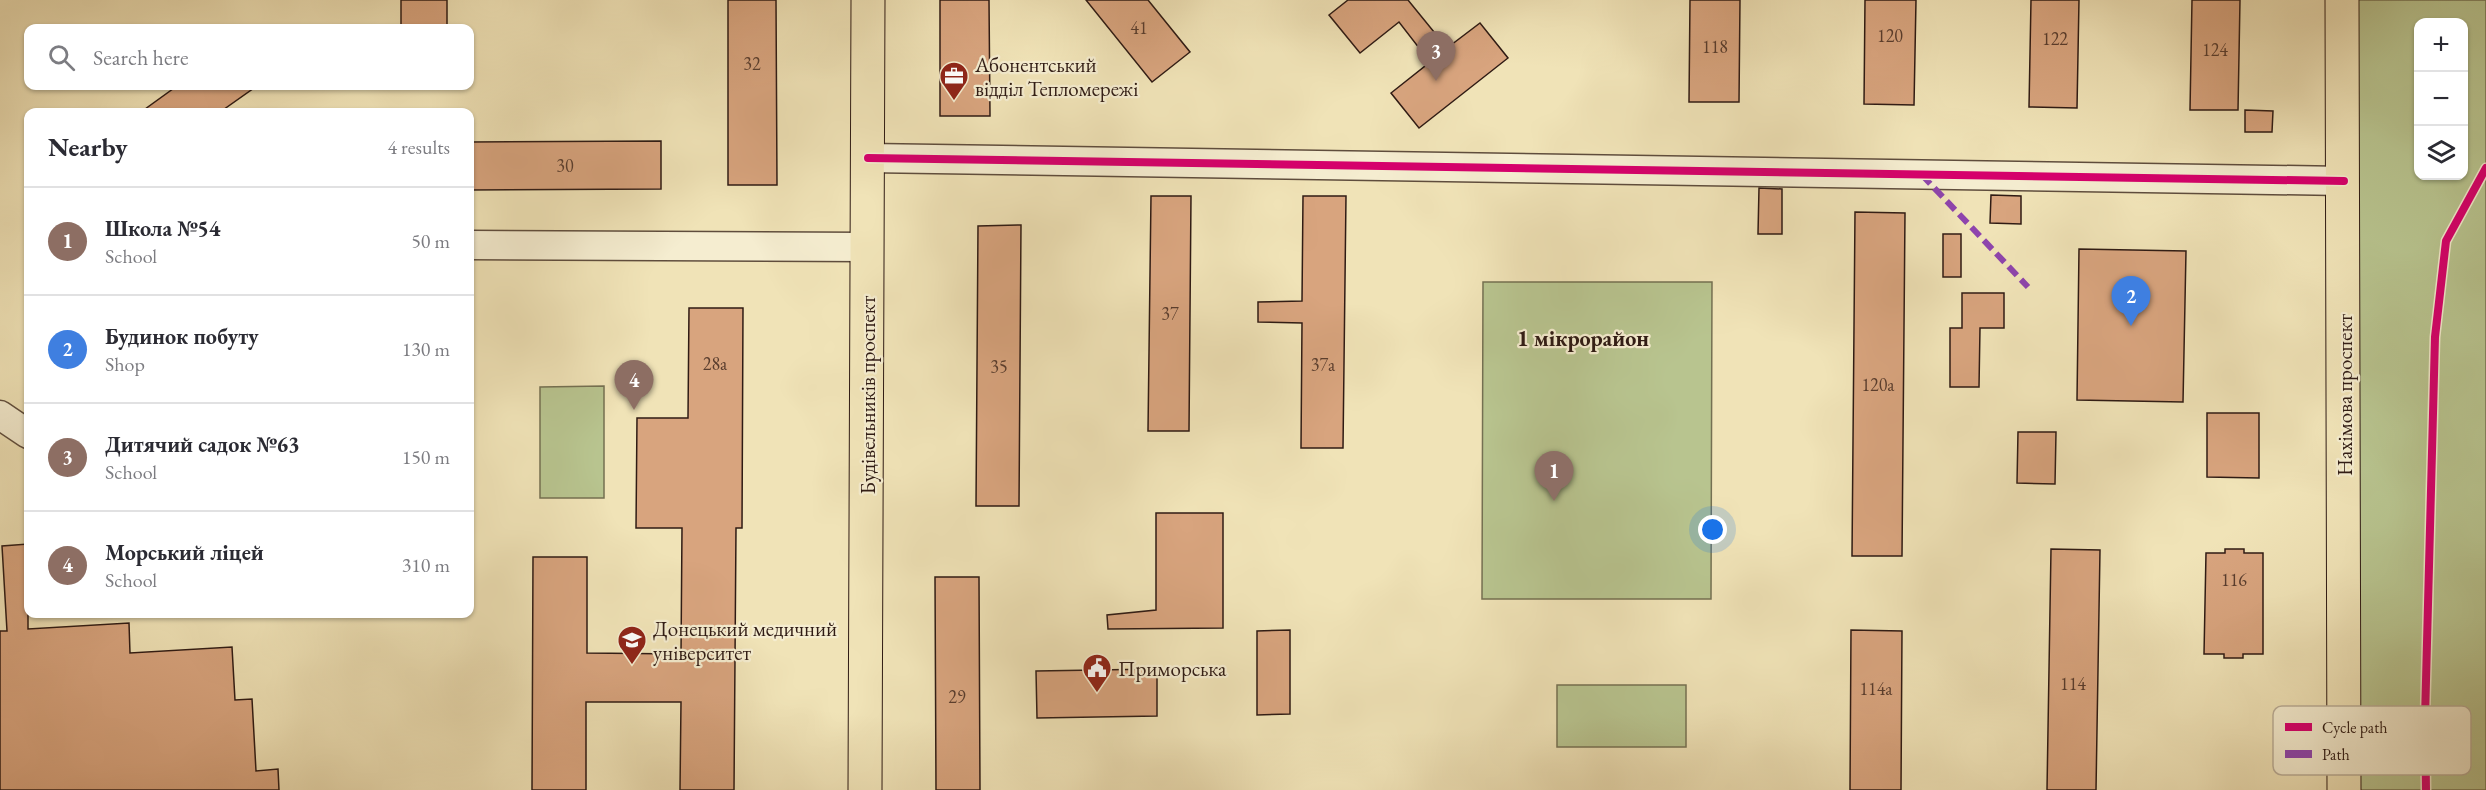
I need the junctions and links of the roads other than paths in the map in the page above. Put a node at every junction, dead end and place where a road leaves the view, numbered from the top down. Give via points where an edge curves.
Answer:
1 (868, 0) edge
2 (2342, 0) edge
3 (868, 158) junction
4 (2344, 181) junction
5 (474, 245) edge
6 (868, 248) junction
7 (0, 415) edge
8 (24, 431) edge
9 (2344, 706) edge
10 (865, 790) edge

1 - 3 main road, Будівельників проспект
2 - 4 main road, Нахімова проспект
3 - 4 street
3 - 6 main road, Будівельників проспект
4 - 9 main road, Нахімова проспект
5 - 6 street
6 - 10 main road, Будівельників проспект
7 - 8 street

